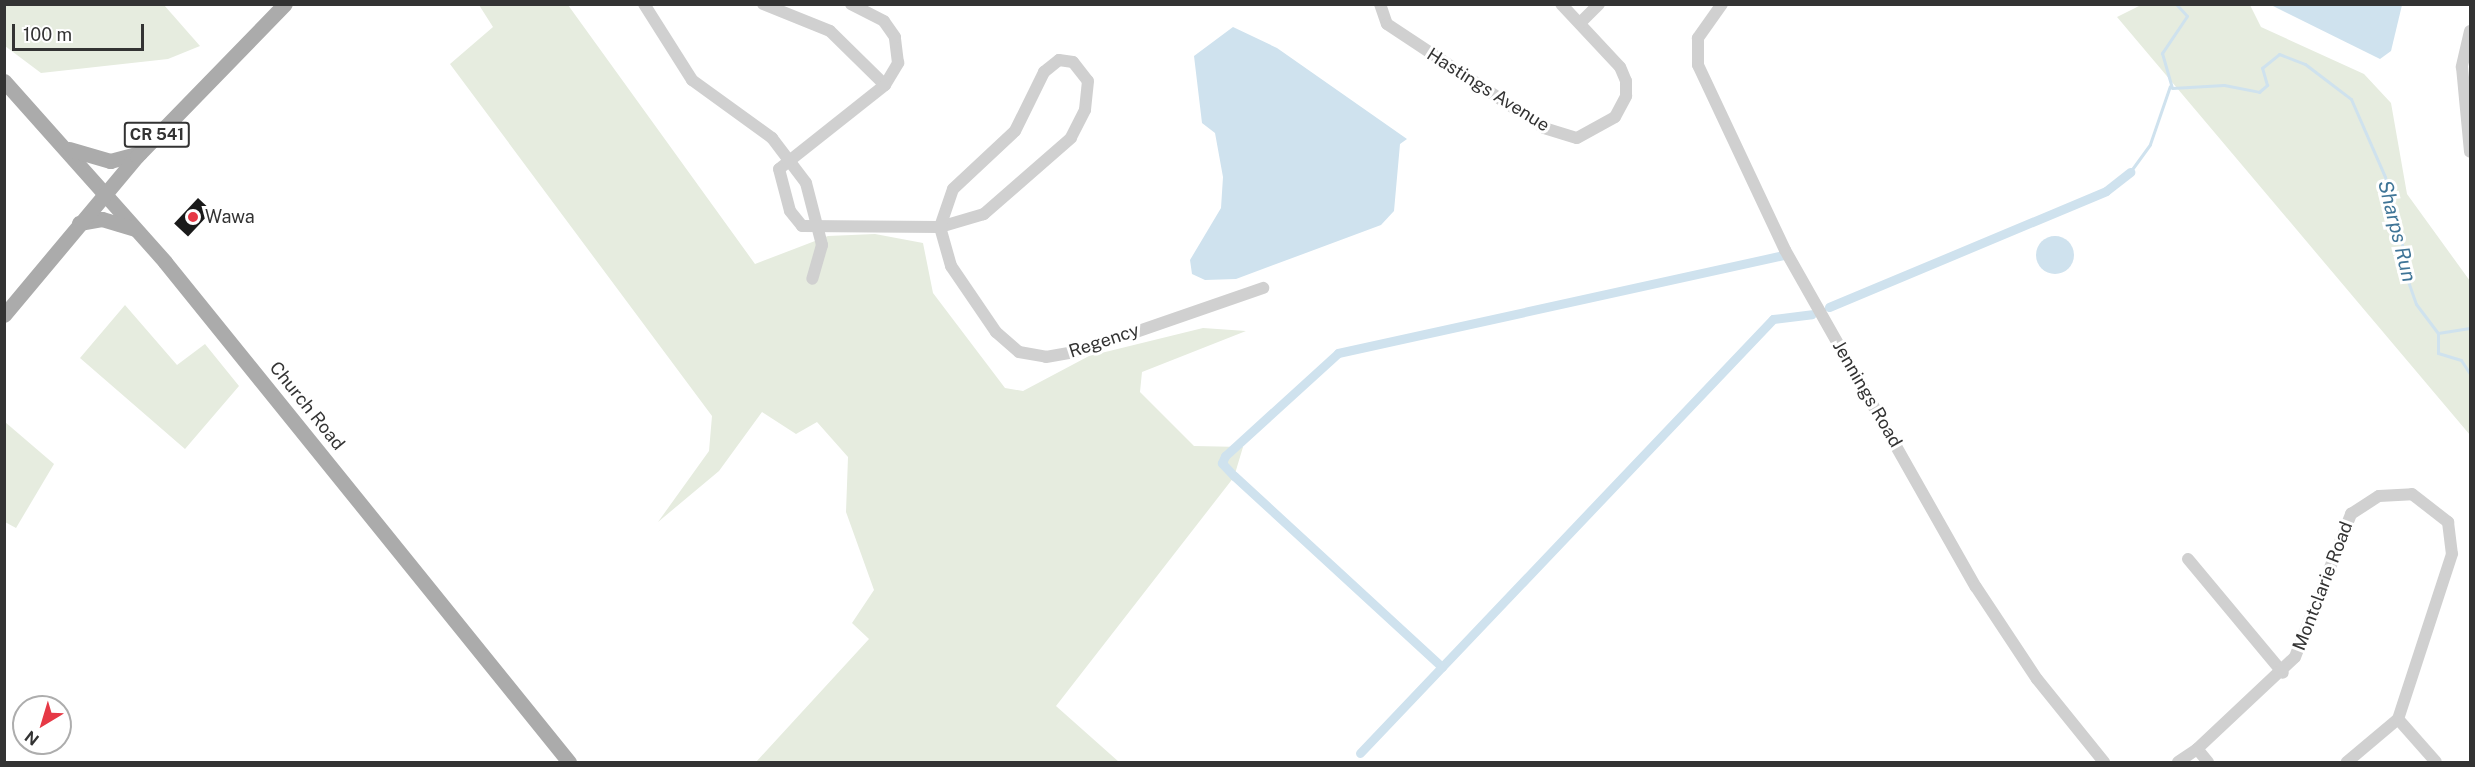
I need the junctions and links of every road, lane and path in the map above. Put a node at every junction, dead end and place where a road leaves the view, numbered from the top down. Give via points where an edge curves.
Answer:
1 (285, 4) edge
2 (644, 4) edge
3 (763, 4) edge
4 (851, 4) edge
5 (1380, 4) edge
6 (1561, 4) edge
7 (1599, 4) edge
8 (1722, 4) edge
9 (1580, 23) junction
10 (2470, 31) edge
11 (4, 81) edge
12 (885, 85) junction
13 (60, 144) junction
14 (2470, 152) edge
15 (140, 153) junction
16 (791, 161) junction
17 (104, 193) junction
18 (79, 223) junction
19 (819, 226) junction
20 (940, 227) junction
21 (136, 230) junction
22 (812, 279) dead end
23 (1263, 288) dead end
24 (4, 315) edge
25 (2188, 559) dead end
26 (2283, 673) junction
27 (2398, 719) junction
28 (2197, 749) junction
29 (569, 762) edge
30 (2104, 762) edge
31 (2178, 762) edge
32 (2208, 762) edge
33 (2347, 762) edge
34 (2436, 762) edge

1 - 15 main road, CR 541
2 - 16 street via 692,80 748,117
3 - 12 street via 830,31
4 - 12 street via 884,21 895,37 898,63
5 - 9 street, Hastings Avenue via 1387,24 1544,128 1576,138 1604,128 1626,96 1620,67
6 - 9 street, Hastings Avenue
7 - 9 street
8 - 30 street, Jennings Road via 1698,38 1698,65 1785,250 1980,594 2037,679
10 - 14 street via 2462,67
11 - 13 main road, Church Road
12 - 16 street
13 - 15 main road via 98,160
13 - 17 main road, Church Road
15 - 17 main road, CR 541
16 - 19 street via 811,194
16 - 19 street via 778,174 790,211 796,224
17 - 18 main road, CR 541
17 - 21 main road, Church Road
18 - 21 main road via 102,219
18 - 24 main road, CR 541
19 - 20 street
19 - 22 street via 822,254
20 - 20 street via 953,189 1022,122 1048,66 1073,62 1085,73 1089,90 1081,120 1064,146 984,214
20 - 23 street, Regency via 947,258 990,324 1003,340 1028,355 1081,351
21 - 29 main road, Church Road
25 - 26 street
26 - 27 street, Montclarie Road via 2304,642 2351,514 2379,496 2412,494 2448,522 2452,555
26 - 28 street, Montclarie Road
27 - 33 street
27 - 34 street
28 - 31 street, Montclarie Road
28 - 32 street

